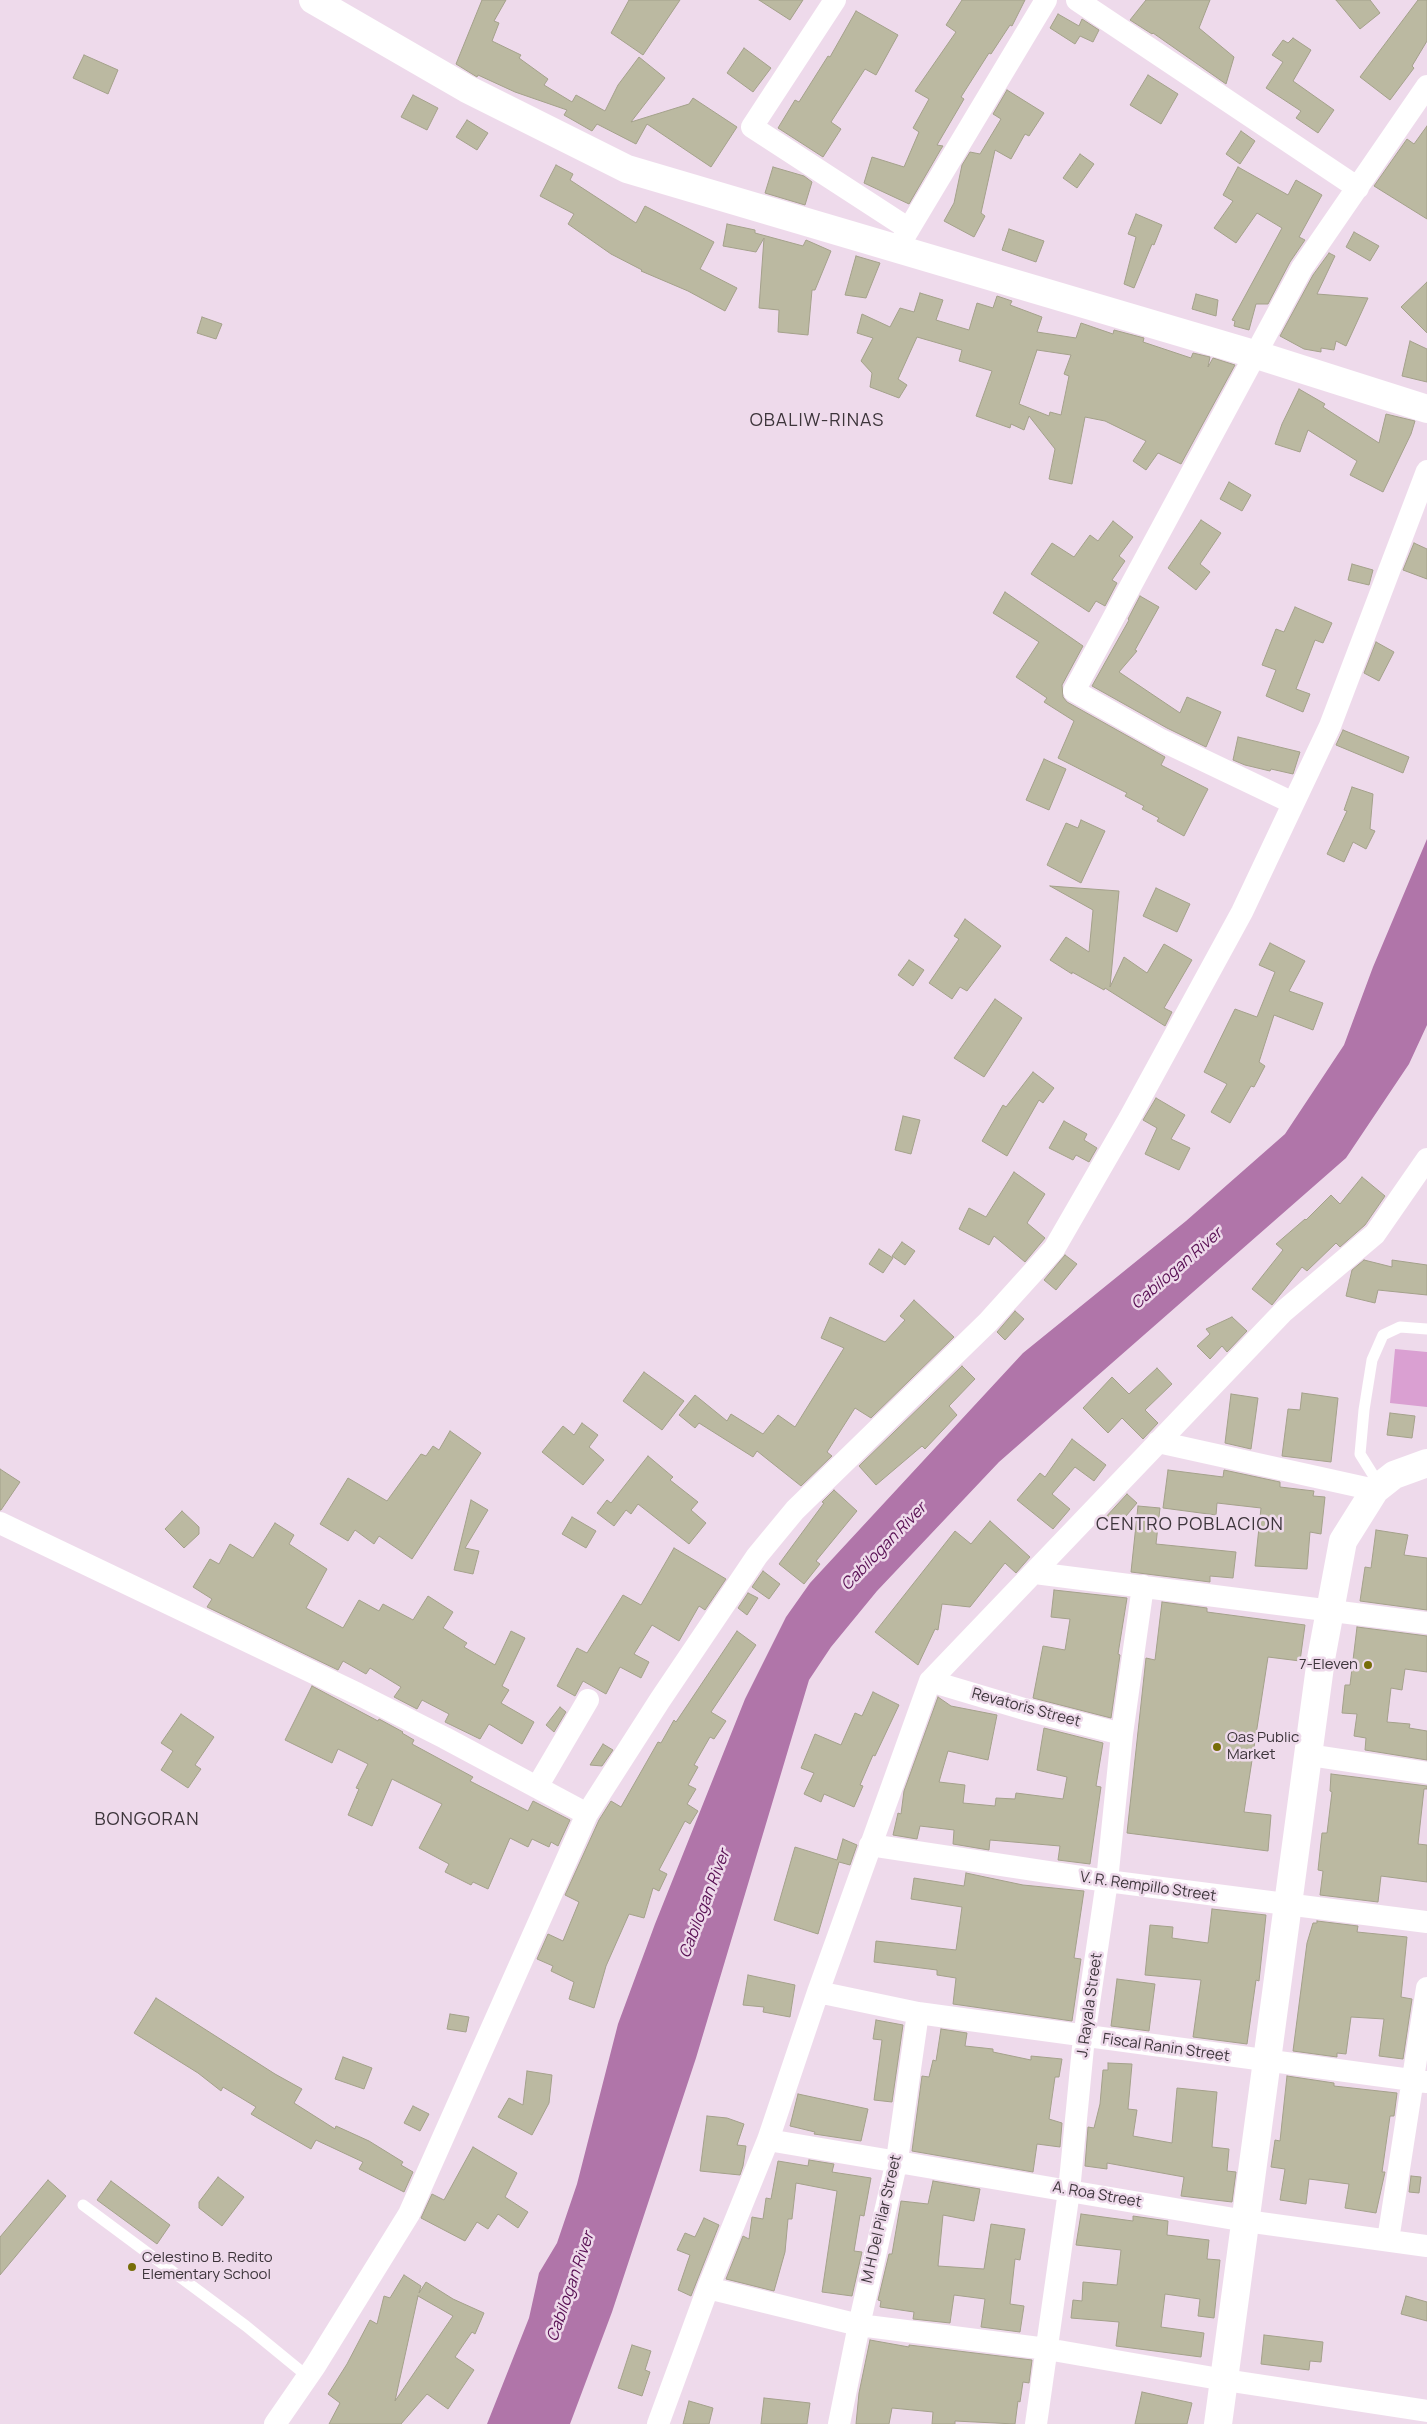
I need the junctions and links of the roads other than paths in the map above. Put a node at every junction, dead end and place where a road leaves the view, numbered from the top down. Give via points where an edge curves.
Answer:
1 (313, 0) edge
2 (835, 0) edge
3 (1046, 0) edge
4 (1077, 0) edge
5 (1427, 86) edge
6 (1358, 188) junction
7 (903, 239) junction
8 (1257, 355) junction
9 (1427, 409) edge
10 (1427, 471) edge
11 (1293, 803) junction
12 (1427, 1159) edge
13 (1427, 1329) edge
14 (1158, 1442) junction
15 (1427, 1463) edge
16 (1378, 1488) junction
17 (0, 1523) edge
18 (1035, 1573) junction
19 (1143, 1586) junction
20 (1329, 1610) junction
21 (1427, 1623) edge
22 (930, 1681) junction
23 (588, 1700) dead end
24 (1122, 1734) junction
25 (1309, 1755) junction
26 (1427, 1772) edge
27 (537, 1787) junction
28 (587, 1814) junction
29 (870, 1845) junction
30 (1107, 1881) junction
31 (1289, 1906) junction
32 (1427, 1922) edge
33 (1427, 1988) edge
34 (818, 1992) junction
35 (918, 2013) junction
36 (1084, 2037) junction
37 (1268, 2062) junction
38 (1419, 2081) edge
39 (768, 2140) junction
40 (897, 2160) junction
41 (1069, 2191) junction
42 (82, 2205) dead end
43 (1246, 2220) junction
44 (1388, 2240) junction
45 (1427, 2246) edge
46 (708, 2288) junction
47 (858, 2325) junction
48 (1047, 2349) junction
49 (311, 2371) junction
50 (1225, 2380) junction
51 (1427, 2412) edge
52 (275, 2424) edge
53 (658, 2424) edge
54 (839, 2424) edge
55 (1036, 2424) edge
56 (1218, 2424) edge

1 - 7 street via 467,90 627,169
2 - 7 street via 752,127
3 - 7 street
4 - 6 street
5 - 6 street
6 - 8 street via 1302,268
7 - 8 street
8 - 9 street
8 - 11 street via 1074,691 1161,740
10 - 11 street via 1330,726
11 - 28 street via 1242,912 1054,1249 988,1322 795,1510 757,1556
12 - 14 street via 1375,1234 1284,1311
13 - 16 lane via 1400,1326 1383,1335 1372,1360 1360,1454
14 - 16 street
14 - 18 street
15 - 16 street via 1394,1475
16 - 20 street via 1343,1541
17 - 27 street via 331,1681
18 - 19 street
18 - 22 street
19 - 20 street
19 - 24 street, J. Rayala Street
20 - 21 street
20 - 25 street
22 - 24 street, Revatoris Street
22 - 29 street
23 - 27 street
24 - 30 street, J. Rayala Street
25 - 26 street
25 - 31 street
27 - 28 street
28 - 49 street via 409,2214
29 - 30 street, V. R. Rempillo Street
29 - 34 street
30 - 31 street, V. R. Rempillo Street
30 - 36 street, J. Rayala Street
31 - 32 street, V. R. Rempillo Street
31 - 37 street
33 - 38 street
34 - 35 street, Fiscal Ranin Street
34 - 39 street
35 - 36 street, Fiscal Ranin Street
35 - 40 street, M H Del Pilar Street
36 - 37 street, Fiscal Ranin Street
36 - 41 street, J. Rayala Street
37 - 38 street, Fiscal Ranin Street
37 - 43 street
38 - 44 street
39 - 40 street, A. Roa Street
39 - 46 street
40 - 41 street, A. Roa Street
40 - 47 street, M H Del Pilar Street
41 - 43 street, A. Roa Street
41 - 48 street, J. Rayala Street
42 - 49 lane
43 - 44 street, A. Roa Street
43 - 50 street
44 - 45 street, A. Roa Street
46 - 47 street
46 - 53 street
47 - 48 street
47 - 54 street, M H Del Pilar Street
48 - 50 street
48 - 55 street, J. Rayala Street
49 - 52 street
50 - 51 street
50 - 56 street

